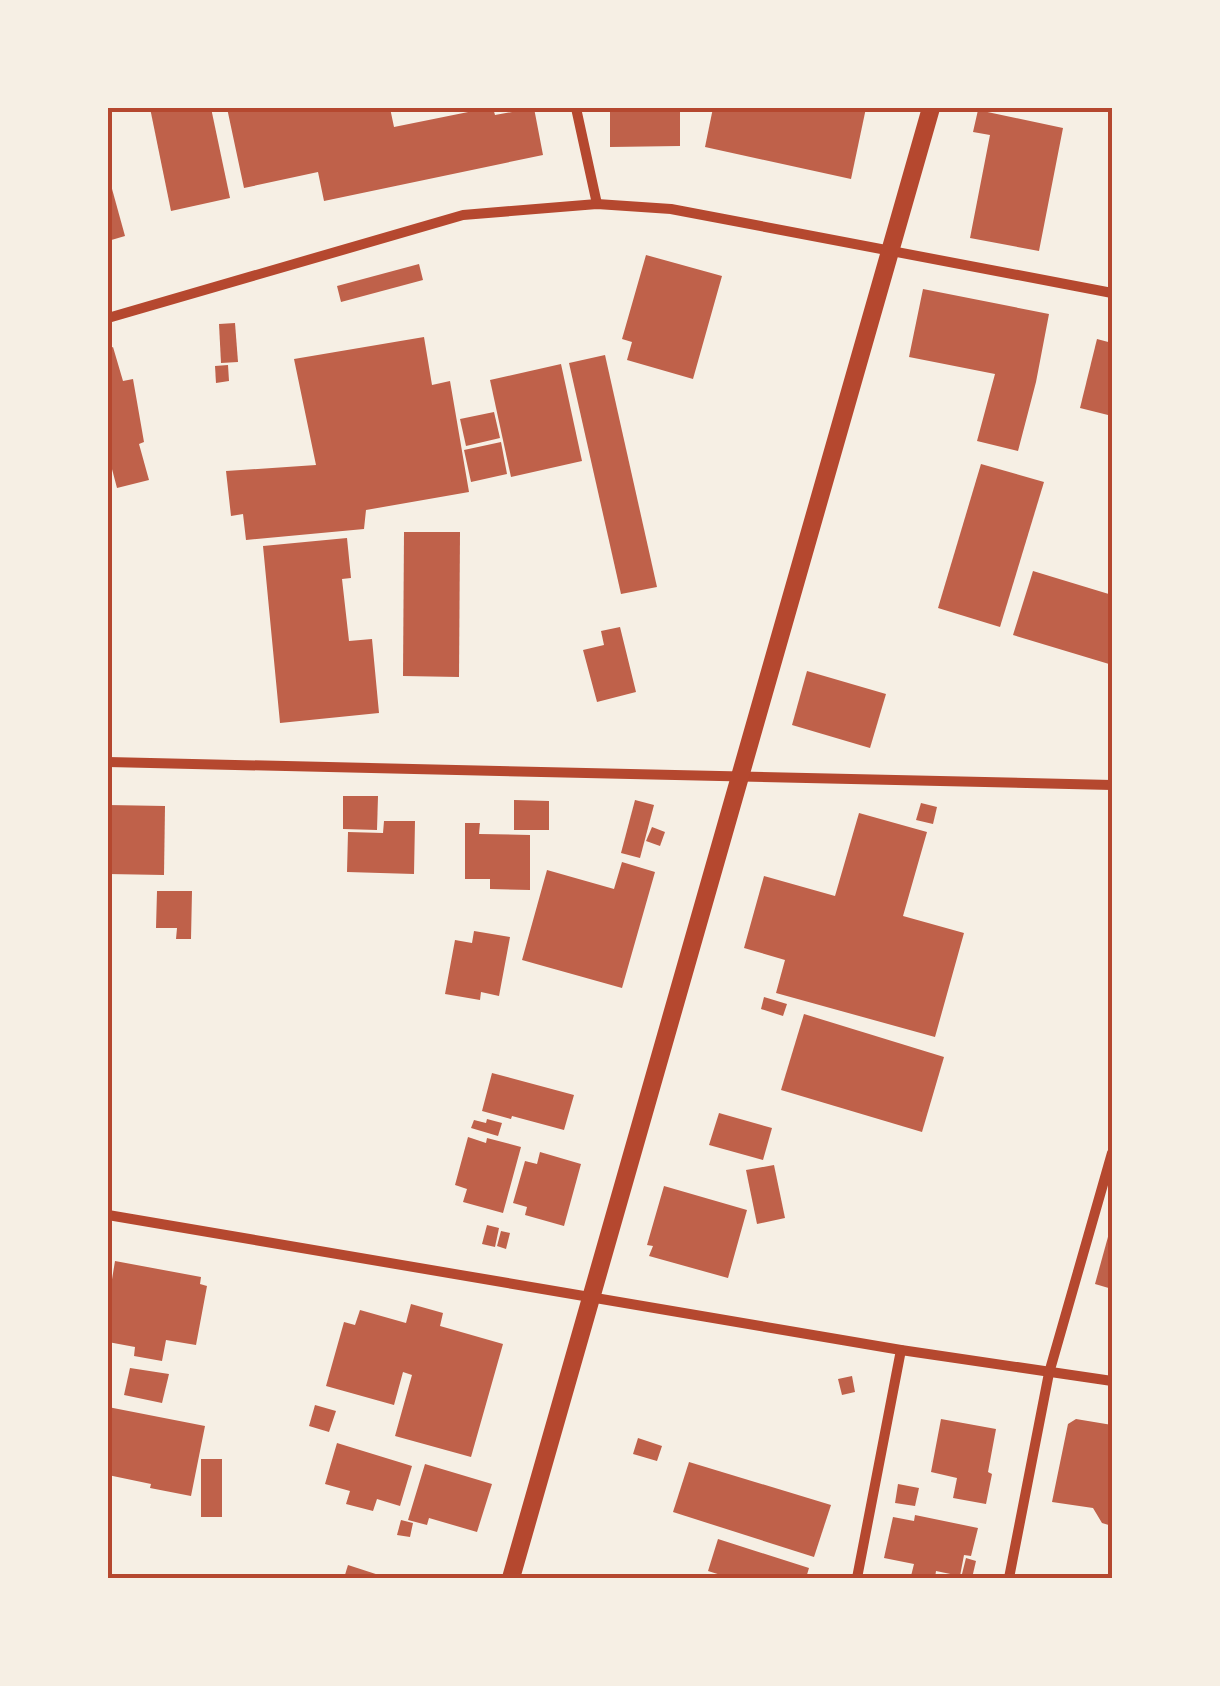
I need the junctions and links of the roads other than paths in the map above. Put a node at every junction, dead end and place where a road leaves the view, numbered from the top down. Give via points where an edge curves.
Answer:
1 (576, 108) edge
2 (931, 108) edge
3 (597, 204) junction
4 (890, 252) junction
5 (1112, 294) edge
6 (108, 318) edge
7 (108, 762) edge
8 (740, 778) junction
9 (1112, 785) edge
10 (1112, 1153) edge
11 (108, 1215) edge
12 (591, 1296) junction
13 (902, 1350) junction
14 (1049, 1373) junction
15 (1112, 1381) edge
16 (511, 1578) edge
17 (856, 1578) edge
18 (1009, 1578) edge

1 - 3 street
2 - 4 street
3 - 4 street via 670,209
3 - 6 street via 463,215
4 - 5 street
4 - 8 street
7 - 8 street
8 - 9 street
8 - 12 street
10 - 14 street
11 - 12 street
12 - 13 street
12 - 16 street
13 - 14 street
13 - 17 street
14 - 15 street
14 - 18 street

